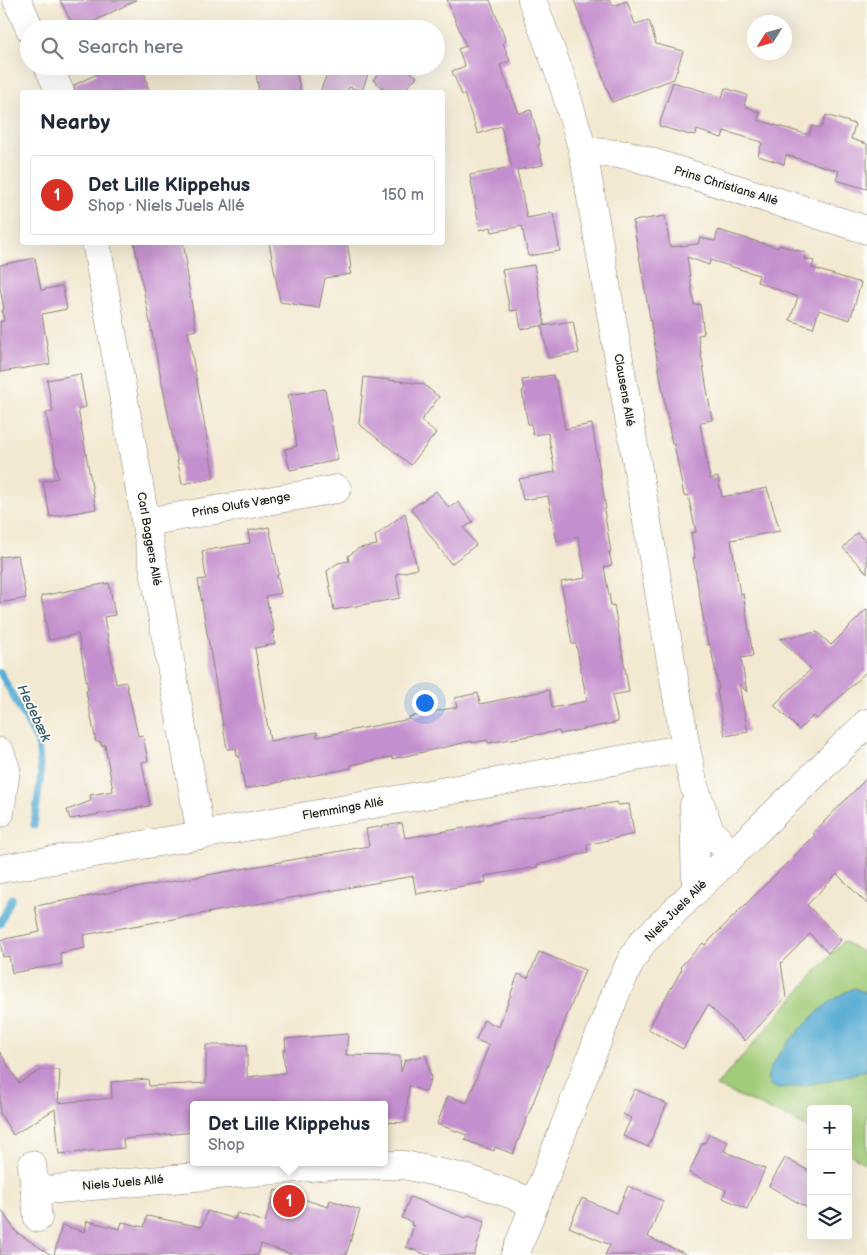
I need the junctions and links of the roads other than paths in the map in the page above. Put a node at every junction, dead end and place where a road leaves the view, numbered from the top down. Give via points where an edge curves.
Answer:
1 (17, 0) edge
2 (532, 0) edge
3 (26, 20) edge
4 (52, 75) edge
5 (59, 90) edge
6 (583, 151) junction
7 (867, 230) edge
8 (97, 245) edge
9 (337, 489) dead end
10 (146, 522) junction
11 (867, 723) edge
12 (686, 748) junction
13 (0, 752) edge
14 (694, 786) junction
15 (0, 813) edge
16 (201, 835) junction
17 (732, 855) junction
18 (0, 868) edge
19 (696, 890) junction
20 (388, 1164) edge
21 (311, 1166) edge
22 (535, 1203) junction
23 (38, 1218) dead end
24 (515, 1255) edge

1 - 3 street
2 - 6 street, Clausens Allé via 562,80
4 - 5 street
6 - 7 street, Prins Christians Allé via 629,155
6 - 12 street, Clausens Allé
8 - 10 street, Carl Baggers Allé
9 - 10 street, Prins Olufs Vænge
10 - 16 street, Carl Baggers Allé
11 - 17 street, Niels Juels Allé
12 - 14 street, Clausens Allé
12 - 16 street, Flemmings Allé
13 - 15 street via 6,770
14 - 17 street, Clausens Allé via 710,831
14 - 19 street, Clausens Allé
16 - 18 street, Flemmings Allé
17 - 19 street, Niels Juels Allé
19 - 22 street, Niels Juels Allé via 642,944 632,959
20 - 22 street, Niels Juels Allé via 404,1164 468,1179
21 - 23 street, Niels Juels Allé via 34,1178
22 - 24 street, Niels Juels Allé

